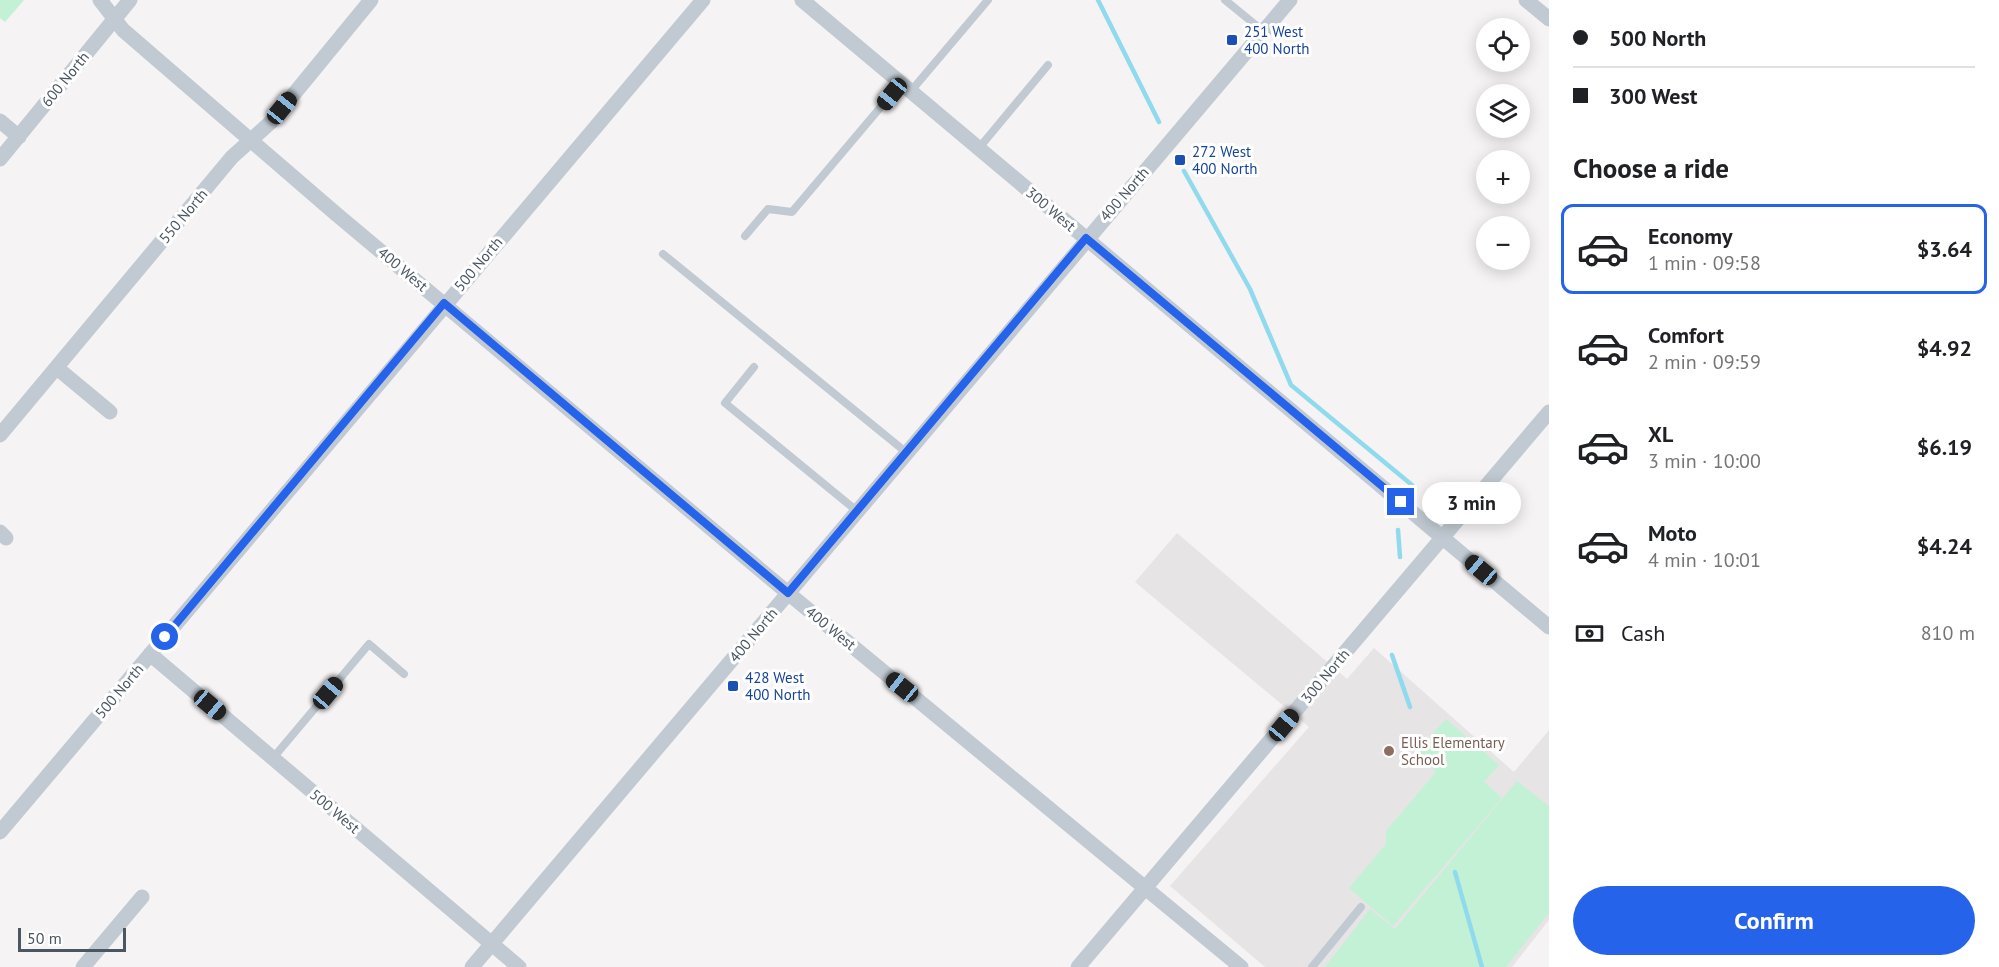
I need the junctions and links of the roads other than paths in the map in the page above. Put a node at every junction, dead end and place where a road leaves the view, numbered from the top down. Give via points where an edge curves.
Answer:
1 (100, 0) edge
2 (130, 0) edge
3 (370, 0) edge
4 (703, 0) edge
5 (802, 0) edge
6 (988, 0) edge
7 (1225, 0) edge
8 (1290, 0) edge
9 (1526, 0) edge
10 (115, 19) junction
11 (1549, 19) edge
12 (1263, 31) junction
13 (1048, 65) dead end
14 (906, 87) junction
15 (0, 121) edge
16 (19, 137) junction
17 (251, 140) junction
18 (979, 148) junction
19 (0, 159) edge
20 (745, 236) dead end
21 (1086, 238) junction
22 (663, 254) dead end
23 (444, 303) junction
24 (754, 367) dead end
25 (57, 368) junction
26 (110, 412) dead end
27 (1549, 412) edge
28 (0, 435) edge
29 (907, 453) junction
30 (857, 511) junction
31 (1443, 537) junction
32 (788, 593) junction
33 (1549, 627) edge
34 (150, 654) junction
35 (404, 674) dead end
36 (273, 758) junction
37 (0, 832) edge
38 (1146, 887) junction
39 (142, 897) dead end
40 (1360, 907) dead end
41 (491, 944) junction
42 (83, 967) edge
43 (472, 967) edge
44 (519, 967) edge
45 (1078, 967) edge
46 (1241, 967) edge
47 (1312, 967) edge

1 - 10 street, 400 West
2 - 10 street, 600 North
3 - 17 street, 550 North via 271,122
4 - 23 street, 500 North
5 - 14 street, 300 West
6 - 14 lane
7 - 12 lane
8 - 12 street, 400 North
9 - 11 street
10 - 16 street, 600 North
10 - 17 street, 400 West
12 - 21 street, 400 North
13 - 18 lane
14 - 18 street, 300 West
14 - 20 lane via 792,212 768,209
15 - 16 street
16 - 19 street, 600 North
17 - 23 street, 400 West
17 - 25 street, 550 North via 232,157
18 - 21 street, 300 West
21 - 29 street, 400 North
21 - 31 street, 300 West
22 - 29 lane
23 - 32 street, 400 West
23 - 34 street, 500 North
24 - 30 lane via 725,403
25 - 26 street
25 - 28 street, 550 North
27 - 31 street, 300 North
29 - 30 street, 400 North
30 - 32 street, 400 North
31 - 33 street, 300 West
31 - 38 street, 300 North
32 - 38 street, 400 West
32 - 41 street, 400 North
34 - 36 street, 500 West
34 - 37 street, 500 North
35 - 36 lane via 369,644
36 - 41 street, 500 West
38 - 45 street, 300 North
38 - 46 street, 400 West
39 - 42 street
40 - 47 lane
41 - 43 street, 400 North
41 - 44 street, 500 West

